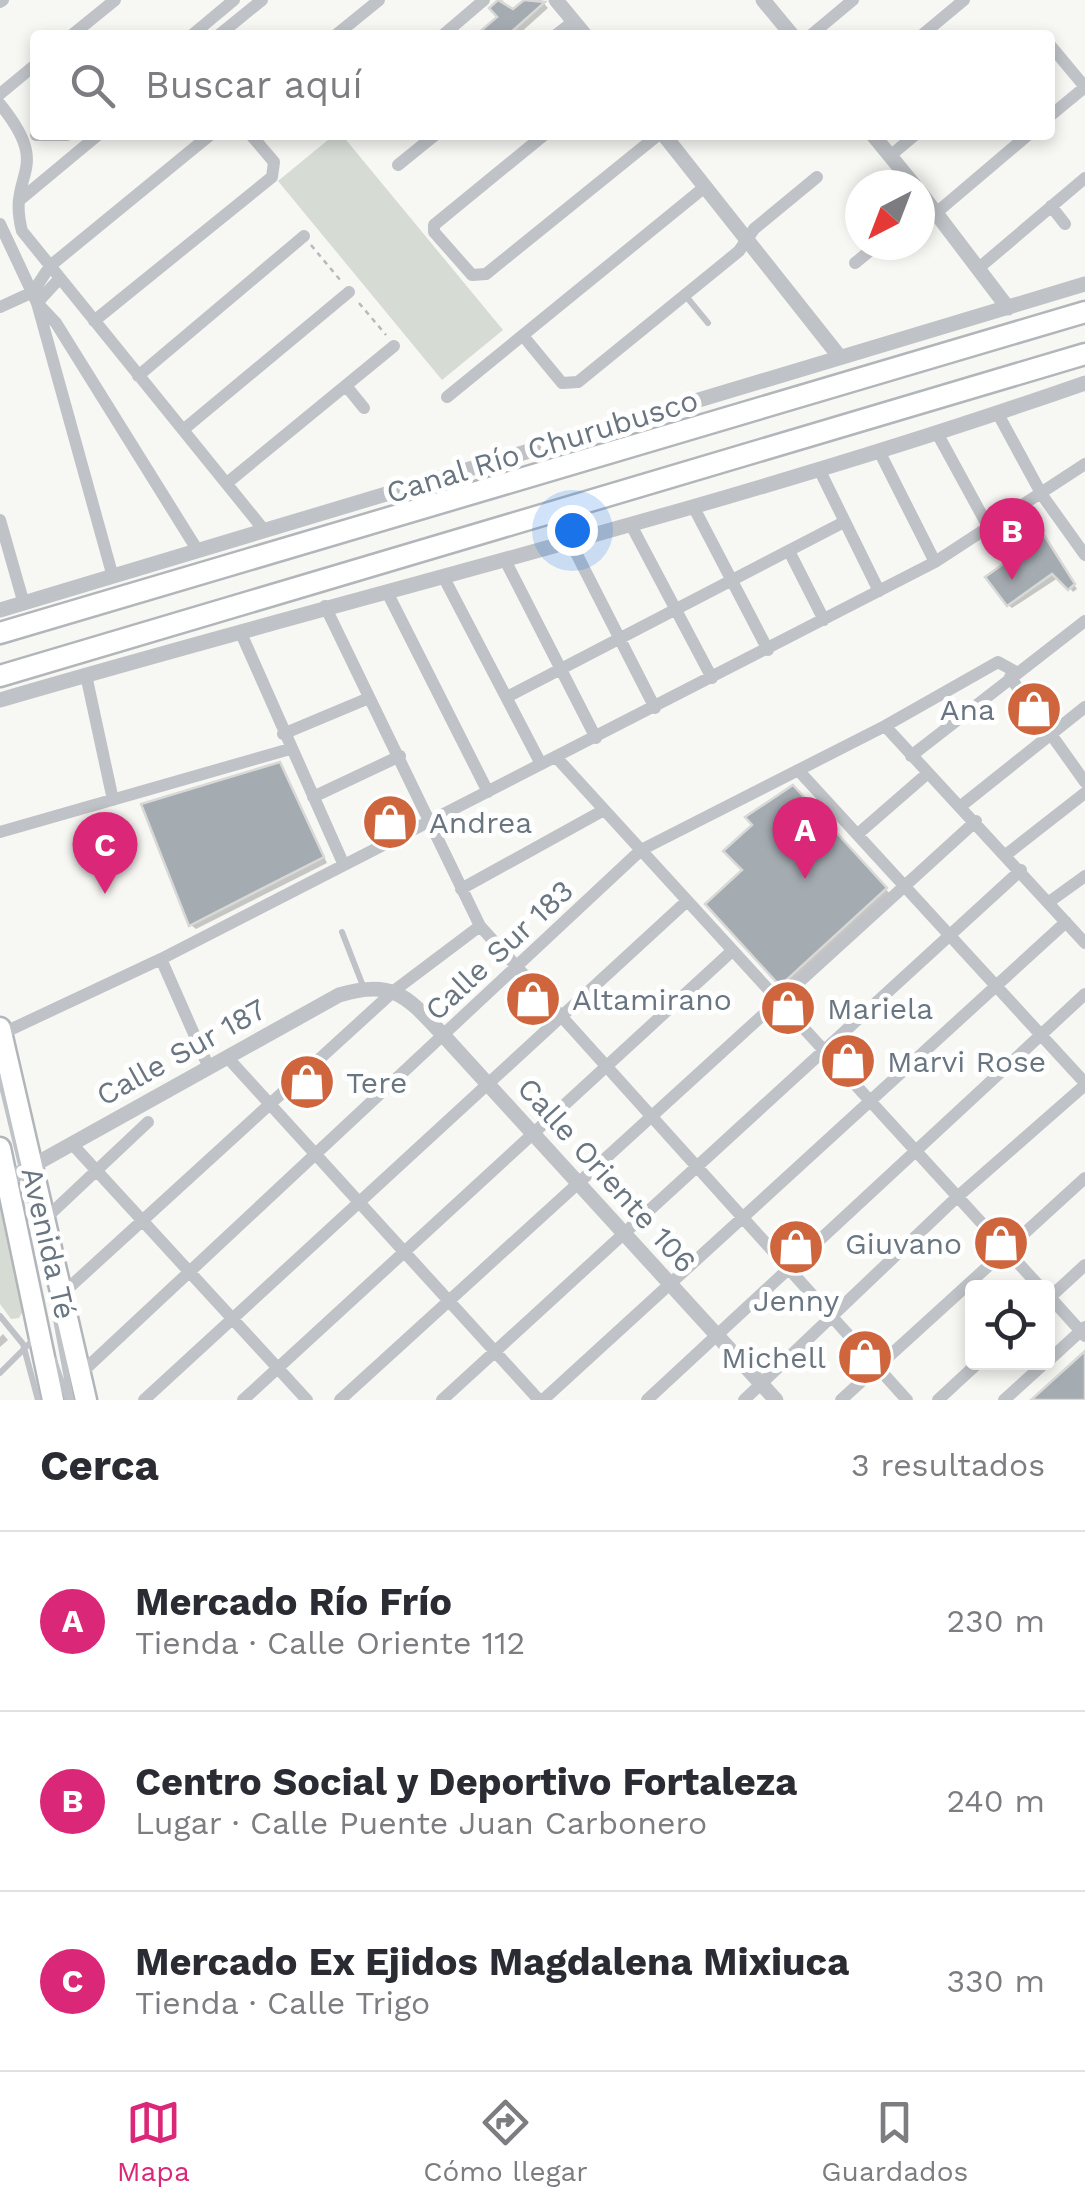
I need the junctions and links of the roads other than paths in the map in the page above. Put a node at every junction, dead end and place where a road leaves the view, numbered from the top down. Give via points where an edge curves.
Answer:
1 (116, 0) edge
2 (234, 0) edge
3 (262, 0) edge
4 (379, 0) edge
5 (484, 0) edge
6 (556, 0) edge
7 (764, 0) edge
8 (854, 0) edge
9 (964, 0) edge
10 (574, 21) junction
11 (78, 30) edge
12 (198, 30) edge
13 (225, 30) edge
14 (342, 30) edge
15 (449, 30) edge
16 (562, 30) edge
17 (581, 30) edge
18 (788, 30) edge
19 (817, 30) edge
20 (928, 30) edge
21 (1055, 51) edge
22 (30, 69) edge
23 (1085, 87) edge
24 (0, 94) edge
25 (0, 104) edge
26 (1055, 112) edge
27 (30, 133) edge
28 (30, 140) edge
29 (92, 140) edge
30 (204, 140) edge
31 (255, 140) edge
32 (429, 140) edge
33 (538, 140) edge
34 (655, 140) edge
35 (665, 140) edge
36 (877, 140) edge
37 (908, 140) edge
38 (1021, 140) edge
39 (890, 156) junction
40 (398, 165) dead end
41 (902, 170) edge
42 (816, 177) dead end
43 (1085, 178) edge
44 (706, 186) junction
45 (935, 198) edge
46 (22, 199) junction
47 (1051, 206) junction
48 (935, 215) edge
49 (0, 224) edge
50 (1065, 224) dead end
51 (304, 236) dead end
52 (748, 238) junction
53 (859, 260) edge
54 (855, 263) dead end
55 (50, 266) junction
56 (980, 268) junction
57 (60, 279) junction
58 (1085, 284) edge
59 (350, 292) dead end
60 (685, 295) junction
61 (35, 298) junction
62 (0, 307) edge
63 (1008, 308) junction
64 (1085, 312) edge
65 (94, 321) junction
66 (708, 323) dead end
67 (524, 337) junction
68 (394, 346) dead end
69 (1085, 354) edge
70 (839, 356) junction
71 (138, 376) junction
72 (1085, 383) edge
73 (348, 387) junction
74 (447, 397) dead end
75 (364, 408) dead end
76 (998, 414) junction
77 (183, 430) junction
78 (937, 432) junction
79 (879, 451) junction
80 (1085, 464) edge
81 (819, 469) junction
82 (227, 483) junction
83 (1042, 495) junction
84 (693, 506) junction
85 (0, 520) edge
86 (844, 522) junction
87 (631, 524) junction
88 (264, 530) junction
89 (990, 530) junction
90 (572, 543) junction
91 (1083, 548) edge
92 (198, 551) junction
93 (790, 551) junction
94 (506, 562) junction
95 (935, 562) junction
96 (112, 577) junction
97 (444, 578) junction
98 (732, 580) junction
99 (878, 591) junction
100 (387, 592) junction
101 (24, 604) junction
102 (325, 606) junction
103 (675, 609) junction
104 (0, 610) edge
105 (824, 620) junction
106 (1085, 621) edge
107 (240, 631) junction
108 (0, 634) edge
109 (619, 638) junction
110 (768, 650) junction
111 (563, 667) junction
112 (1013, 674) junction
113 (86, 675) junction
114 (0, 676) edge
115 (712, 678) junction
116 (507, 697) junction
117 (369, 698) junction
118 (0, 700) edge
119 (1085, 707) edge
120 (655, 708) junction
121 (885, 726) junction
122 (284, 734) junction
123 (1050, 734) junction
124 (596, 738) junction
125 (290, 749) junction
126 (400, 756) junction
127 (911, 756) junction
128 (556, 757) junction
129 (541, 764) junction
130 (798, 770) junction
131 (928, 773) junction
132 (1085, 782) edge
133 (488, 792) junction
134 (1085, 793) edge
135 (314, 797) junction
136 (113, 800) junction
137 (961, 806) junction
138 (604, 810) junction
139 (430, 821) junction
140 (976, 821) junction
141 (0, 832) edge
142 (859, 833) junction
143 (640, 850) junction
144 (1007, 854) junction
145 (343, 863) junction
146 (1022, 870) junction
147 (1085, 876) edge
148 (904, 886) junction
149 (461, 890) junction
150 (688, 902) junction
151 (1049, 902) junction
152 (1066, 922) junction
153 (480, 926) junction
154 (342, 932) dead end
155 (950, 936) junction
156 (1085, 943) edge
157 (732, 950) junction
158 (162, 959) junction
159 (516, 970) junction
160 (994, 985) junction
161 (363, 988) junction
162 (395, 990) junction
163 (1085, 994) edge
164 (776, 1000) junction
165 (560, 1019) junction
166 (1, 1031) edge
167 (1040, 1034) junction
168 (444, 1036) junction
169 (823, 1051) junction
170 (227, 1058) junction
171 (208, 1068) junction
172 (606, 1069) junction
173 (0, 1078) edge
174 (1085, 1084) edge
175 (489, 1086) junction
176 (867, 1100) junction
177 (269, 1105) junction
178 (650, 1118) junction
179 (148, 1122) dead end
180 (533, 1134) junction
181 (73, 1145) junction
182 (913, 1150) junction
183 (314, 1154) junction
184 (694, 1168) junction
185 (13, 1170) edge
186 (95, 1170) junction
187 (1085, 1178) edge
188 (577, 1182) junction
189 (956, 1198) junction
190 (360, 1204) junction
191 (741, 1218) junction
192 (45, 1219) junction
193 (141, 1220) junction
194 (623, 1233) junction
195 (1005, 1249) junction
196 (404, 1252) junction
197 (1085, 1265) edge
198 (786, 1267) junction
199 (187, 1271) junction
200 (1033, 1280) edge
201 (669, 1284) junction
202 (1055, 1288) edge
203 (62, 1294) junction
204 (449, 1302) junction
205 (1055, 1304) edge
206 (0, 1316) edge
207 (830, 1316) junction
208 (231, 1320) junction
209 (38, 1332) junction
210 (1084, 1332) edge
211 (716, 1335) junction
212 (494, 1352) junction
213 (24, 1353) junction
214 (1055, 1356) edge
215 (875, 1365) junction
216 (278, 1369) junction
217 (970, 1370) edge
218 (1038, 1370) edge
219 (0, 1373) edge
220 (80, 1374) junction
221 (761, 1384) junction
222 (38, 1400) edge
223 (53, 1400) edge
224 (69, 1400) edge
225 (86, 1400) edge
226 (144, 1400) edge
227 (243, 1400) edge
228 (307, 1400) edge
229 (340, 1400) edge
230 (442, 1400) edge
231 (541, 1400) edge
232 (647, 1400) edge
233 (744, 1400) edge
234 (776, 1400) edge
235 (841, 1400) edge
236 (907, 1400) edge
237 (938, 1400) edge
238 (1004, 1400) edge

1 - 11 street
2 - 12 street
3 - 13 street
4 - 14 street
5 - 15 street
6 - 10 street
7 - 18 street
8 - 19 street
9 - 20 street
10 - 16 street
10 - 17 street
21 - 23 street
22 - 24 street
23 - 26 street
25 - 27 street
28 - 46 street
29 - 46 street
30 - 55 street
31 - 65 street via 274,162 272,177
32 - 40 street
33 - 34 street via 438,219 434,232 472,275 479,277
35 - 44 street
36 - 39 street
37 - 39 street
38 - 45 street
39 - 41 street
42 - 52 street
43 - 47 street
44 - 52 street
44 - 67 street
46 - 55 street via 22,231
47 - 50 street
47 - 56 street
48 - 56 street
49 - 61 street
51 - 71 street
52 - 60 street
52 - 70 street
53 - 54 street
55 - 57 street
55 - 61 street
56 - 63 street
57 - 61 street
57 - 65 street
58 - 63 street, Canal Río Churubusco
59 - 77 street
60 - 66 lane
60 - 67 street via 578,382 562,382
61 - 62 street
61 - 92 street
61 - 96 street
63 - 70 street, Canal Río Churubusco
64 - 108 main road, Canal Río Churubusco
65 - 71 street
67 - 74 street
68 - 73 street
69 - 114 main road
70 - 88 street, Canal Río Churubusco
71 - 77 street
72 - 76 street
73 - 75 street
73 - 82 street
76 - 78 street
76 - 83 street
77 - 82 street
78 - 79 street
78 - 89 street
79 - 81 street
79 - 95 street
80 - 83 street
81 - 84 street
81 - 86 street
82 - 88 street
83 - 89 street
83 - 91 street
84 - 87 street
84 - 98 street
85 - 101 street
86 - 93 street
86 - 99 street
87 - 90 street
87 - 103 street
88 - 92 street, Canal Río Churubusco
89 - 95 street
90 - 94 street
90 - 109 street
92 - 96 street, Canal Río Churubusco
93 - 98 street
93 - 105 street
94 - 97 street
94 - 111 street
95 - 99 street
96 - 101 street, Canal Río Churubusco
97 - 100 street
97 - 116 street
98 - 103 street
98 - 110 street
99 - 105 street
100 - 102 street
100 - 133 street
101 - 104 street, Canal Río Churubusco
102 - 107 street
102 - 117 street
103 - 109 street
103 - 115 street
105 - 110 street
106 - 112 street
107 - 113 street
107 - 122 street
109 - 111 street
109 - 120 street
110 - 115 street
111 - 116 street
111 - 124 street
112 - 121 street, Calle Sur 183 via 998,662
112 - 123 street
112 - 127 street
113 - 118 street
113 - 136 street
115 - 120 street
116 - 129 street
117 - 122 street
117 - 126 street
119 - 123 street
120 - 124 street
121 - 127 street
121 - 130 street, Calle Sur 183
122 - 125 street
123 - 132 street
123 - 137 street
124 - 128 street
125 - 135 street
125 - 136 street
126 - 135 street
126 - 139 street
127 - 131 street
128 - 129 street
128 - 138 street
129 - 133 street
130 - 142 street
130 - 143 street, Calle Sur 183
131 - 137 street
131 - 142 street
133 - 139 street
134 - 144 street
135 - 145 street
136 - 141 street
137 - 140 street
138 - 143 street
138 - 149 street
139 - 145 street
139 - 149 street
140 - 144 street
140 - 148 street
142 - 148 street
143 - 150 street
143 - 159 street, Calle Sur 183
144 - 146 street
145 - 158 street
146 - 151 street
146 - 155 street
147 - 151 street
148 - 155 street
148 - 164 street
149 - 153 street
150 - 157 street
150 - 165 street
151 - 152 street
152 - 156 street
152 - 160 street
153 - 159 street
153 - 162 street
154 - 161 lane
155 - 160 street
155 - 169 street
157 - 164 street
157 - 172 street
158 - 166 street
158 - 171 street
159 - 165 street
159 - 168 street, Calle Sur 183
160 - 167 street
160 - 176 street
161 - 162 street, Calle Sur 187
161 - 170 street, Calle Sur 187 via 339,994
162 - 168 street, Calle Oriente 106
162 - 177 street
163 - 167 street
164 - 169 street
164 - 178 street
165 - 172 street
165 - 175 street
166 - 185 main road, Avenida Té
167 - 174 street
167 - 182 street
168 - 175 street, Calle Oriente 106
168 - 183 street, Calle Sur 183
169 - 176 street
169 - 184 street
170 - 171 street, Calle Sur 187
170 - 177 street
171 - 181 street, Calle Sur 187
172 - 178 street
172 - 180 street
173 - 185 lane
174 - 189 street
175 - 180 street, Calle Oriente 106
175 - 190 street
176 - 182 street
176 - 191 street
177 - 183 street
177 - 193 street
178 - 184 street
178 - 188 street
179 - 186 street, Calle Sur 187
180 - 188 street, Calle Oriente 106
180 - 196 street
181 - 185 street, Calle Sur 187
181 - 186 street
182 - 189 street
182 - 198 street
183 - 190 street
183 - 199 street, Calle Sur 183
184 - 191 street
184 - 194 street
185 - 192 main road, Avenida Té
185 - 209 main road, Avenida Té
185 - 224 lane
186 - 192 street, Calle Sur 187
186 - 193 street
187 - 195 street
188 - 194 street, Calle Oriente 106
188 - 204 street
189 - 195 street
189 - 207 street
190 - 196 street
190 - 208 street
191 - 198 street
191 - 201 street
192 - 203 main road, Avenida Té
193 - 199 street
193 - 203 street
194 - 201 street, Calle Oriente 106
194 - 212 street
195 - 200 street
195 - 215 street
196 - 204 street
196 - 216 street
197 - 202 street
198 - 207 street
198 - 211 street
199 - 208 street
199 - 220 street, Calle Sur 183
201 - 211 street, Calle Oriente 106
201 - 231 street
203 - 220 main road, Avenida Té
204 - 212 street
204 - 229 street
205 - 210 street
206 - 213 lane
207 - 215 street
207 - 221 street
208 - 216 street
208 - 226 street
209 - 213 lane
209 - 223 main road, Avenida Té
210 - 214 street
211 - 221 street, Calle Oriente 106
211 - 232 street
212 - 230 street
212 - 231 street
213 - 219 lane
213 - 222 lane
215 - 235 street
215 - 236 street
216 - 227 street
216 - 228 street
217 - 237 street
218 - 238 street
220 - 225 main road, Avenida Té
221 - 233 street
221 - 234 street, Calle Oriente 106

